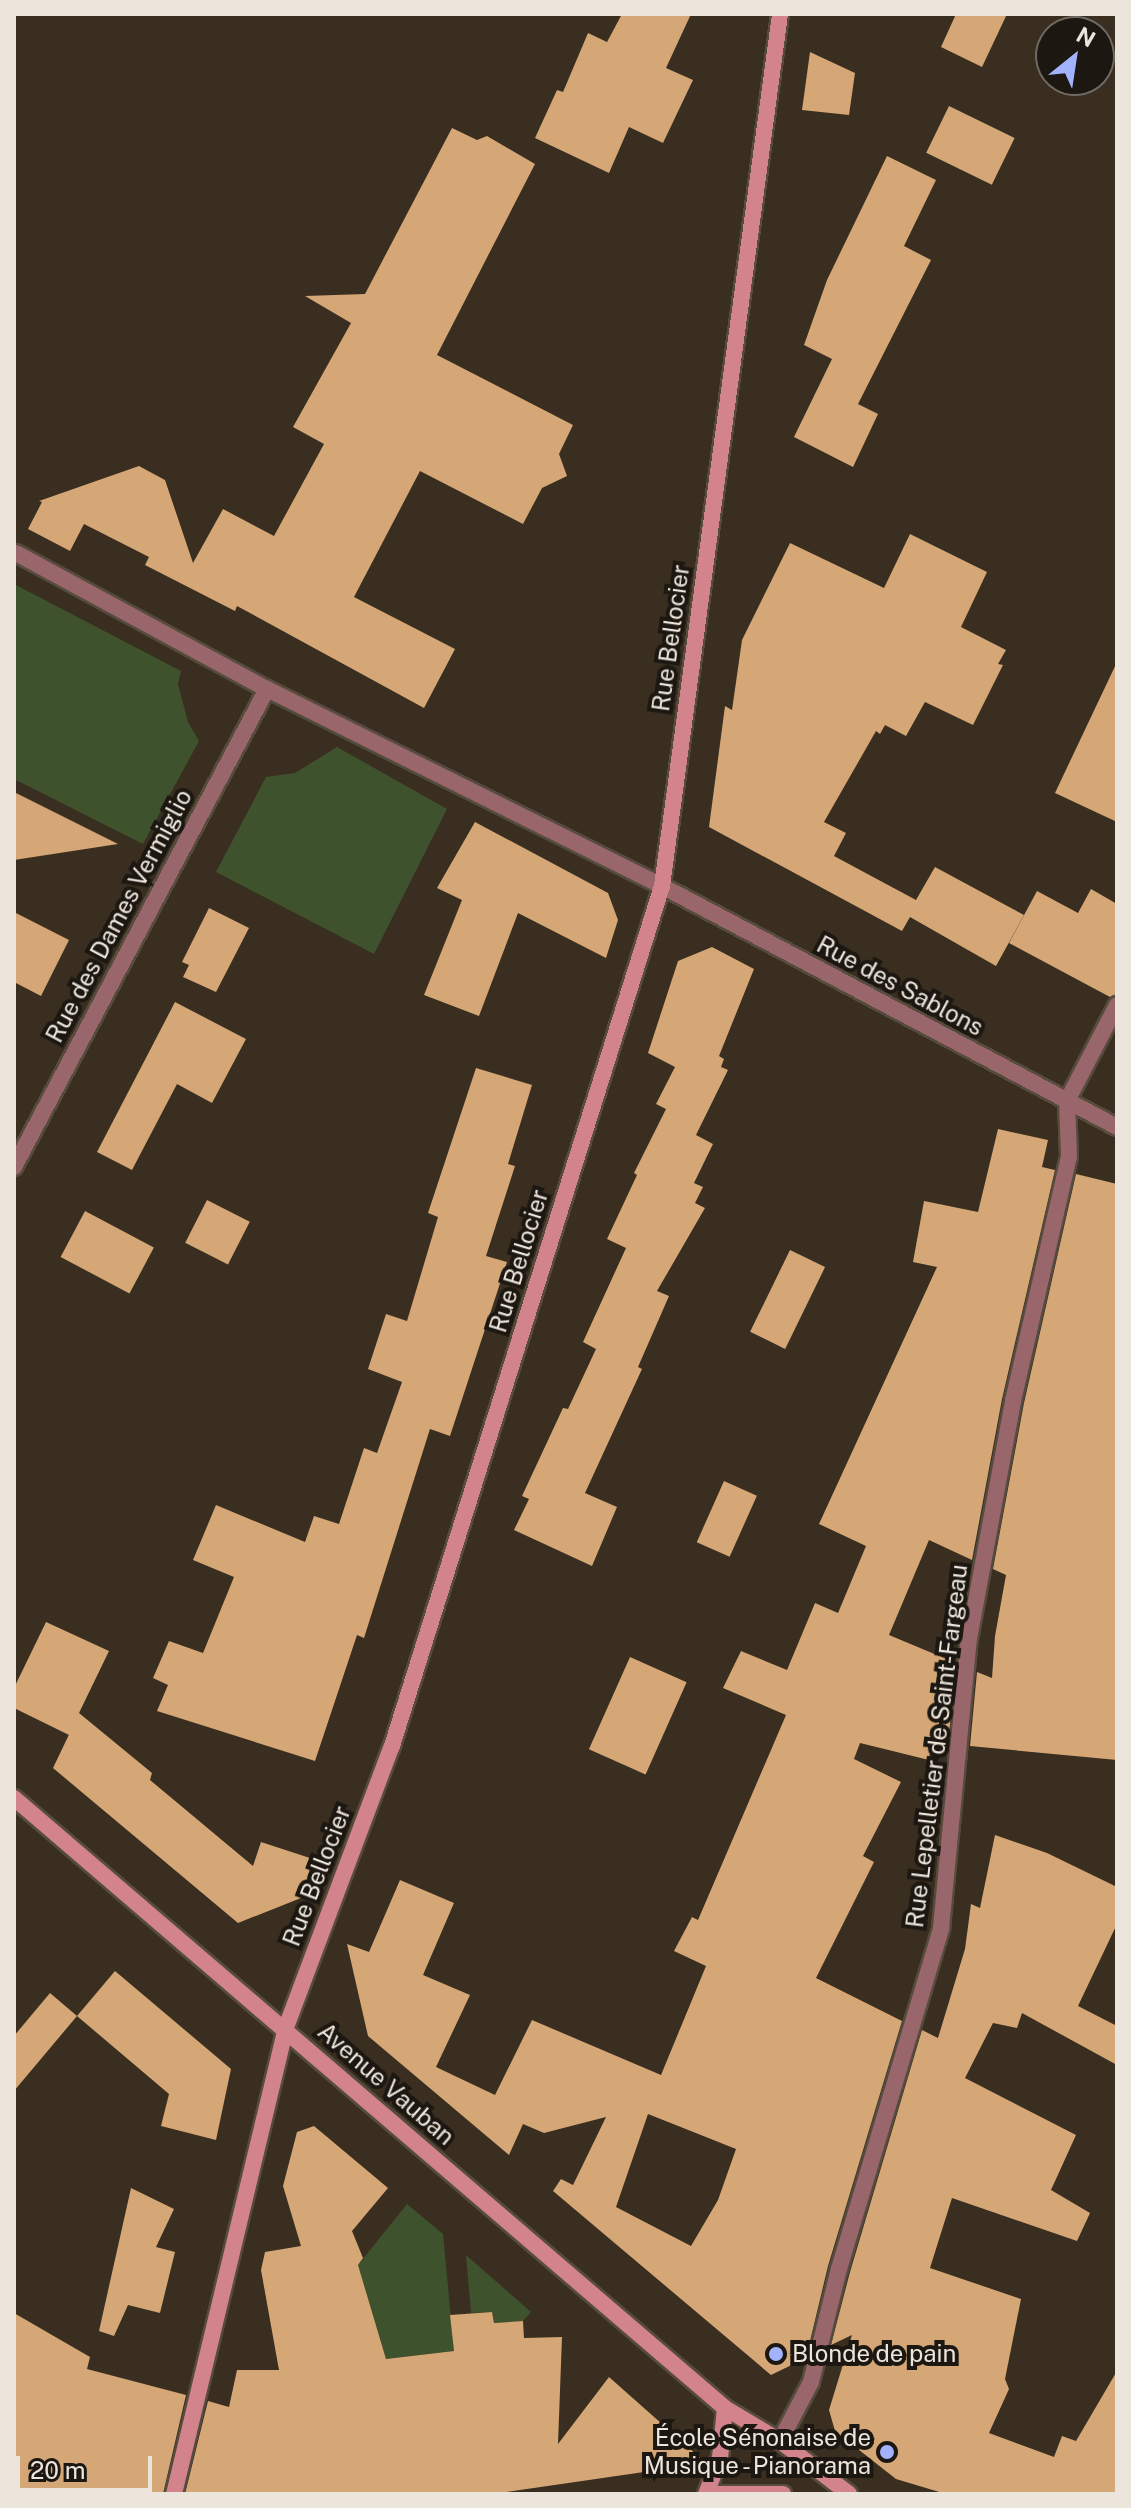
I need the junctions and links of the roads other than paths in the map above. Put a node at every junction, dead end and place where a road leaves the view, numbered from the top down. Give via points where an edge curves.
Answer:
1 (780, 14) edge
2 (16, 553) dead end
3 (267, 689) junction
4 (662, 886) junction
5 (1117, 1005) edge
6 (1067, 1101) junction
7 (1117, 1127) edge
8 (14, 1167) edge
9 (14, 1798) edge
10 (285, 2030) junction
11 (725, 2408) junction
12 (780, 2441) junction
13 (174, 2494) edge
14 (706, 2494) edge
15 (716, 2494) edge
16 (783, 2494) edge
17 (849, 2494) edge

1 - 4 street, Rue Bellocier
2 - 3 street
3 - 4 street
3 - 8 street, Rue des Dames Vermiglio
4 - 6 street, Rue des Sablons
4 - 10 street, Rue Bellocier via 392,1746
5 - 6 street, Rue Lepelletier de Saint-Fargeau
6 - 7 street, Rue des Sablons
6 - 12 street, Rue Lepelletier de Saint-Fargeau via 1069,1156 1013,1401 969,1639 941,1928 839,2269 811,2382
9 - 10 street, Avenue Vauban
10 - 11 street, Avenue Vauban
10 - 13 street, Rue Bellocier
11 - 12 street, Avenue Vauban
11 - 14 street via 723,2445
12 - 17 street, Avenue Vauban
15 - 16 street

